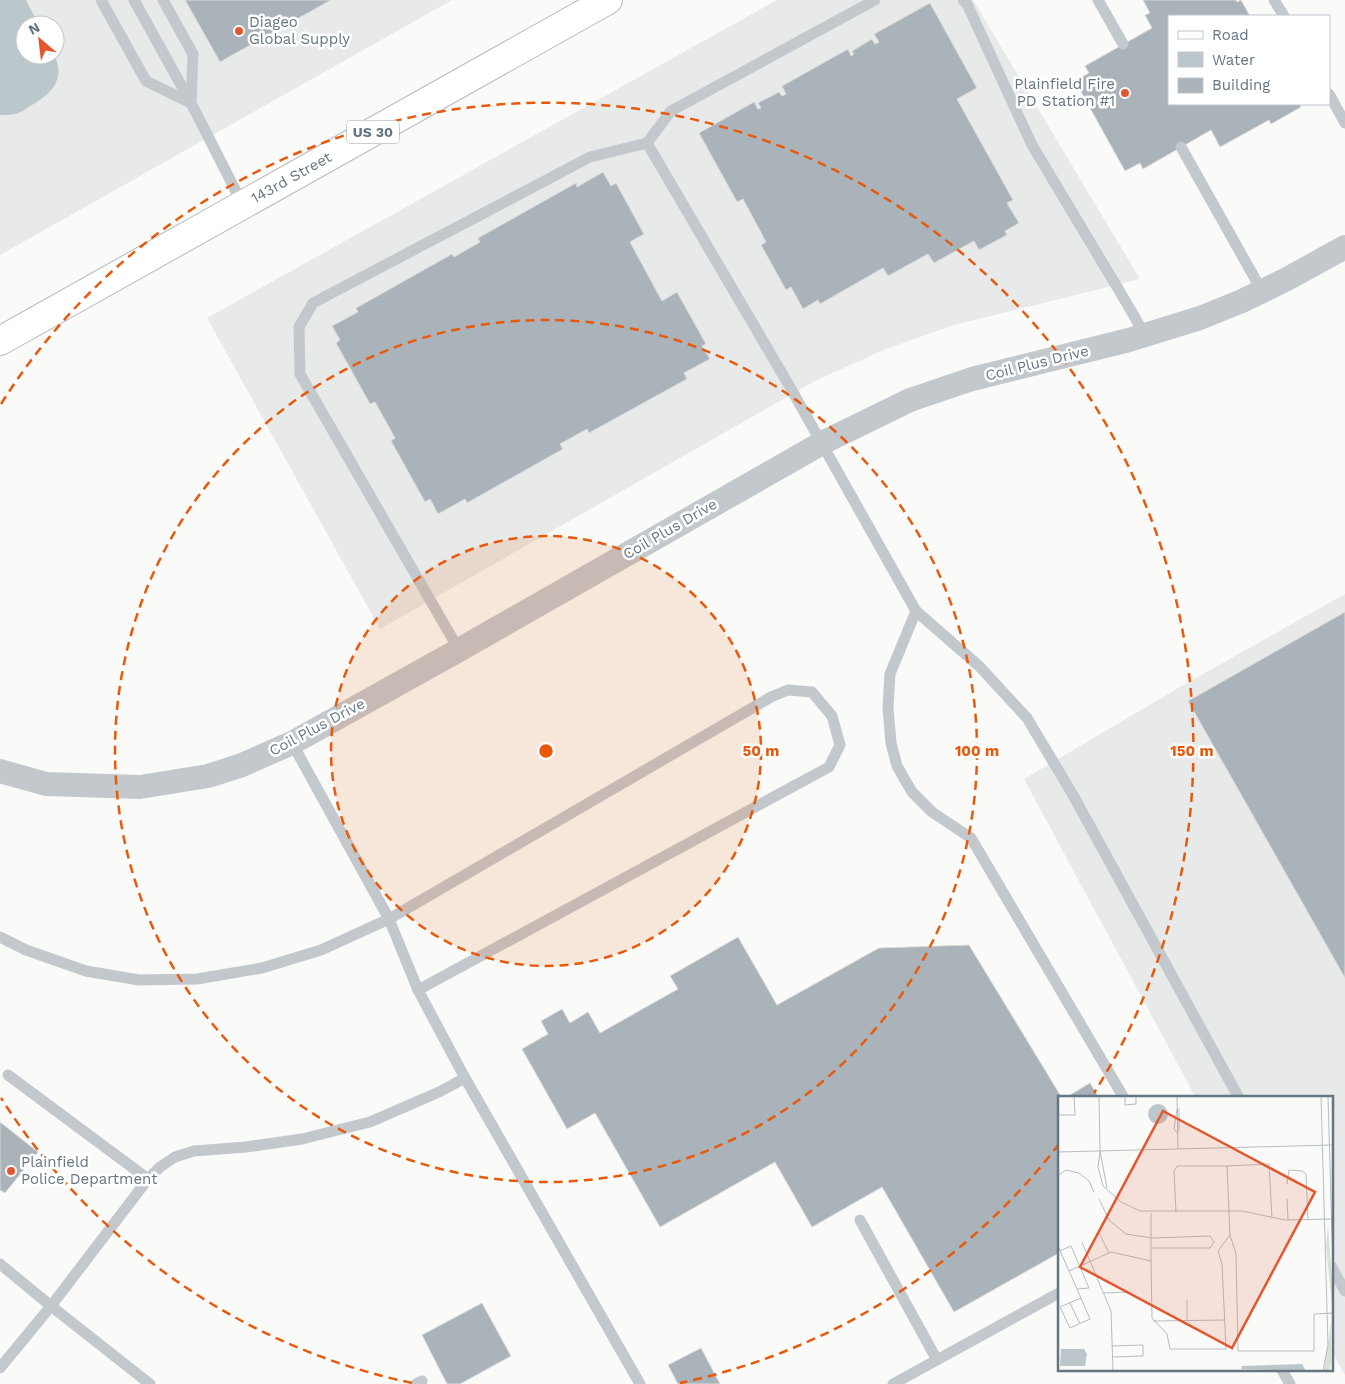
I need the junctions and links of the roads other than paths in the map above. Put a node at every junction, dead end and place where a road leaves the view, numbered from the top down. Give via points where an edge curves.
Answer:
1 (101, 0) edge
2 (134, 0) edge
3 (163, 0) edge
4 (608, 0) edge
5 (876, 0) edge
6 (963, 0) edge
7 (1098, 0) edge
8 (1274, 0) edge
9 (1283, 15) edge
10 (1123, 44) dead end
11 (1330, 96) edge
12 (191, 103) junction
13 (1345, 123) edge
14 (647, 143) junction
15 (1181, 147) dead end
16 (243, 205) junction
17 (1345, 247) edge
18 (1262, 291) junction
19 (1144, 335) junction
20 (0, 341) edge
21 (822, 443) junction
22 (916, 611) junction
23 (459, 650) junction
24 (292, 743) junction
25 (0, 771) edge
26 (389, 919) junction
27 (0, 937) edge
28 (418, 990) junction
29 (8, 1075) dead end
30 (465, 1078) junction
31 (1123, 1096) edge
32 (1238, 1096) edge
33 (148, 1179) junction
34 (860, 1220) dead end
35 (0, 1264) edge
36 (1332, 1268) edge
37 (1345, 1290) edge
38 (1058, 1294) edge
39 (51, 1306) junction
40 (937, 1360) junction
41 (0, 1368) edge
42 (1283, 1372) edge
43 (150, 1384) edge
44 (640, 1384) edge
45 (893, 1384) edge
46 (1290, 1384) edge

1 - 12 lane via 146,81
2 - 12 lane
3 - 12 lane via 193,54
4 - 16 main road, 143rd Street / US 30
5 - 14 lane via 671,111
6 - 19 lane via 968,4 1032,145
7 - 10 lane
8 - 9 lane
11 - 13 lane
12 - 16 lane
14 - 21 lane
14 - 23 lane via 590,157 313,303 299,327 300,374
15 - 18 lane
16 - 20 main road, 143rd Street / US 30
17 - 18 street, Coil Plus Drive
18 - 19 street, Coil Plus Drive via 1200,318
19 - 21 street, Coil Plus Drive via 972,379 910,400
21 - 22 lane
21 - 23 street, Coil Plus Drive
22 - 31 lane via 890,674 889,717 897,766 912,792 932,812 971,838
22 - 32 lane via 979,666 1027,718
23 - 24 street, Coil Plus Drive
24 - 25 street, Coil Plus Drive via 208,776 140,787 46,784
24 - 26 lane
26 - 27 lane via 313,952 262,968 197,979 139,980 86,971 26,950
26 - 28 lane
26 - 28 lane via 771,697 788,690 812,692 832,716 840,745 829,767
28 - 30 lane
29 - 33 lane
30 - 33 lane via 370,1122 302,1139 194,1151 175,1157
30 - 44 lane
33 - 39 lane
34 - 40 lane
35 - 39 lane
36 - 37 lane
38 - 40 lane
39 - 41 lane
39 - 43 lane
40 - 45 lane
42 - 46 lane

